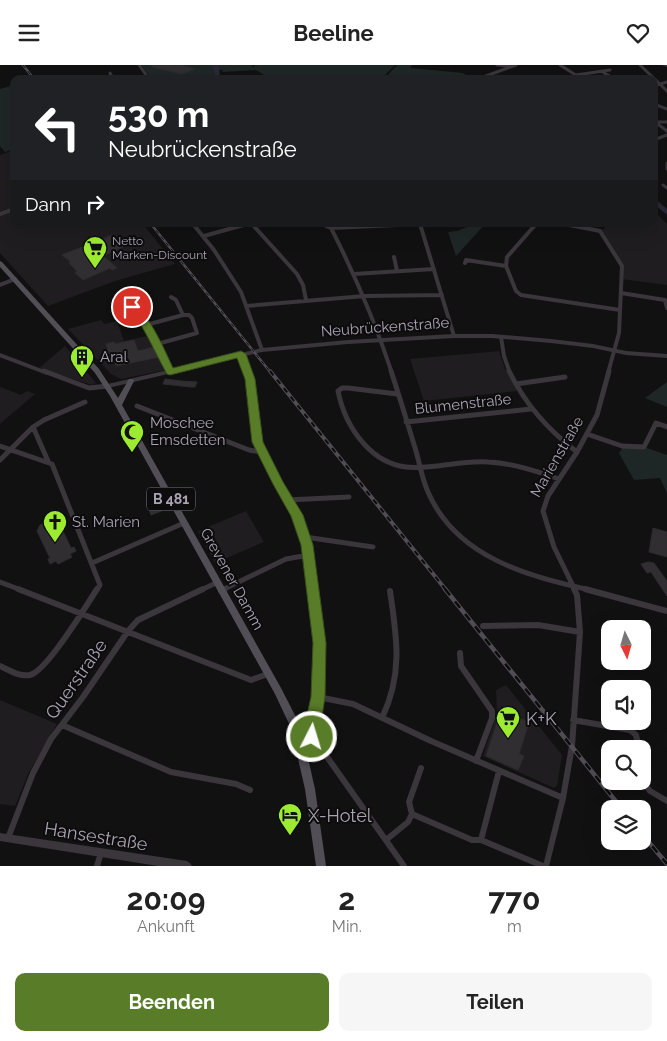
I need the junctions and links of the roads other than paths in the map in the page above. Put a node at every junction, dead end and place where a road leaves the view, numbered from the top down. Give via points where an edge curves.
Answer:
1 (497, 65) edge
2 (516, 65) edge
3 (560, 65) edge
4 (640, 65) edge
5 (512, 67) junction
6 (610, 70) dead end
7 (600, 71) junction
8 (489, 75) edge
9 (576, 75) joint
10 (607, 75) edge
11 (651, 75) edge
12 (667, 82) edge
13 (659, 83) joint
14 (667, 91) edge
15 (667, 163) edge
16 (667, 169) edge
17 (196, 227) edge
18 (237, 227) edge
19 (255, 227) edge
20 (327, 227) edge
21 (346, 227) edge
22 (420, 227) edge
23 (533, 227) edge
24 (579, 227) edge
25 (331, 229) junction
26 (204, 236) junction
27 (394, 257) dead end
28 (0, 263) edge
29 (465, 263) dead end
30 (506, 266) junction
31 (434, 269) junction
32 (397, 271) junction
33 (354, 274) junction
34 (15, 279) junction
35 (0, 285) edge
36 (621, 293) junction
37 (442, 295) junction
38 (365, 296) junction
39 (171, 297) dead end
40 (306, 300) junction
41 (246, 306) junction
42 (132, 307) dead end
43 (667, 308) edge
44 (620, 310) junction
45 (183, 315) junction
46 (146, 325) junction
47 (454, 335) junction
48 (501, 337) junction
49 (380, 340) junction
50 (157, 344) junction
51 (262, 350) junction
52 (614, 351) junction
53 (241, 354) junction
54 (0, 355) edge
55 (667, 357) edge
56 (170, 372) junction
57 (565, 377) dead end
58 (131, 381) junction
59 (516, 384) junction
60 (108, 387) junction
61 (398, 394) junction
62 (85, 402) dead end
63 (119, 404) junction
64 (137, 406) dead end
65 (531, 409) junction
66 (406, 422) junction
67 (33, 427) junction
68 (667, 427) edge
69 (587, 433) junction
70 (0, 446) edge
71 (10, 449) junction
72 (261, 451) junction
73 (577, 452) junction
74 (0, 460) edge
75 (48, 461) junction
76 (421, 468) junction
77 (559, 479) junction
78 (349, 497) dead end
79 (287, 500) junction
80 (184, 523) junction
81 (305, 537) junction
82 (373, 547) dead end
83 (309, 555) junction
84 (92, 563) junction
85 (0, 582) edge
86 (574, 586) junction
87 (219, 587) junction
88 (390, 591) dead end
89 (667, 611) edge
90 (82, 613) junction
91 (483, 626) dead end
92 (128, 631) junction
93 (580, 632) junction
94 (460, 653) dead end
95 (0, 666) edge
96 (268, 674) junction
97 (318, 697) junction
98 (382, 718) junction
99 (573, 721) junction
100 (62, 725) junction
101 (637, 740) edge
102 (476, 761) junction
103 (421, 768) dead end
104 (499, 771) junction
105 (250, 790) dead end
106 (649, 790) edge
107 (563, 797) junction
108 (667, 801) edge
109 (412, 814) junction
110 (4, 838) edge
111 (386, 840) junction
112 (481, 840) junction
113 (102, 853) junction
114 (97, 866) edge
115 (187, 866) edge
116 (320, 866) edge
117 (404, 866) edge
118 (544, 866) edge

1 - 5 street
2 - 5 street
3 - 9 street
4 - 11 street
5 - 8 street
6 - 7 street
7 - 9 street
7 - 10 street
12 - 13 street
13 - 14 street
15 - 16 street
17 - 26 street
18 - 26 street
19 - 40 street via 297,274
20 - 25 street
21 - 25 street
22 - 31 street
23 - 30 street via 507,257
24 - 36 street, Marienstraße via 600,231 620,260
25 - 33 street, Blumenstraße
26 - 41 street via 241,292
27 - 32 street
28 - 34 main road, Grevener Damm / B 481
29 - 30 street via 466,260
30 - 44 street via 516,291 521,295
31 - 32 street
31 - 37 street
32 - 33 street
33 - 38 street, Blumenstraße
34 - 35 street
34 - 60 main road, Grevener Damm / B 481
36 - 43 street via 665,300
36 - 44 street, Marienstraße
37 - 38 street
37 - 47 street
38 - 40 street
38 - 49 street, Blumenstraße
39 - 45 street
40 - 41 street
41 - 51 street
42 - 46 street
44 - 52 street, Marienstraße
45 - 46 street
45 - 50 street via 190,315 197,333
46 - 50 street
47 - 48 street, Neubrückenstraße
47 - 49 street, Neubrückenstraße
48 - 52 street, Neubrückenstraße via 578,344
48 - 59 street via 504,358
49 - 51 street, Neubrückenstraße
49 - 61 street, Blumenstraße
50 - 56 street
51 - 53 street, Neubrückenstraße
52 - 55 street, Neubrückenstraße
52 - 69 street, Marienstraße via 597,415
53 - 56 street, Neubrückenstraße
53 - 72 street via 250,379
54 - 60 street via 89,388
56 - 58 street, Neubrückenstraße
57 - 59 street
58 - 60 street, Neubrückenstraße
58 - 63 main road
59 - 65 street
60 - 63 main road, Grevener Damm / B 481
61 - 66 street, Blumenstraße
61 - 76 street via 348,388 338,391 342,410 352,428 376,457 393,467
62 - 67 street
63 - 80 main road, Grevener Damm / B 481
64 - 72 street
65 - 66 street, Blumenstraße
65 - 73 street
66 - 76 street
67 - 71 street
67 - 75 street
68 - 69 street via 656,423 644,447 623,447
69 - 73 street, Marienstraße
70 - 71 street
71 - 74 street
71 - 75 street
72 - 79 street
73 - 77 street, Marienstraße
75 - 84 street
76 - 77 street via 488,462
76 - 86 street via 428,492 442,517 475,550 516,571
77 - 86 street, Marienstraße via 543,511 560,560
78 - 79 street
79 - 81 street
80 - 84 street
80 - 87 main road, Grevener Damm / B 481
81 - 82 street
81 - 83 street
83 - 87 street, Querstraße via 286,559
83 - 97 street via 320,643
84 - 90 street via 100,585
85 - 90 street
86 - 89 street
86 - 93 street, Marienstraße
87 - 92 street, Querstraße via 138,621
87 - 96 main road, Grevener Damm / B 481
88 - 98 street via 399,650 390,699
90 - 92 street
90 - 95 street via 43,666 33,674 21,675
91 - 93 street via 538,625
92 - 96 street via 251,680
92 - 100 street, Querstraße
93 - 99 street, Marienstraße
94 - 102 street via 461,666 492,711
96 - 116 main road, Grevener Damm / B 481 via 296,727 310,789
97 - 98 street via 353,704
97 - 111 street via 312,737
98 - 102 street
99 - 101 street via 630,730
99 - 107 street, Marienstraße
100 - 105 street via 171,771 236,784
100 - 110 street, Querstraße via 33,773
102 - 104 street
103 - 109 street via 409,802
104 - 107 street
104 - 112 street
106 - 108 street
107 - 118 street, Marienstraße
109 - 111 street via 408,822
109 - 112 street via 472,840
110 - 113 street, Hansestraße
111 - 117 street
112 - 118 street
113 - 114 street
113 - 115 street, Hansestraße

